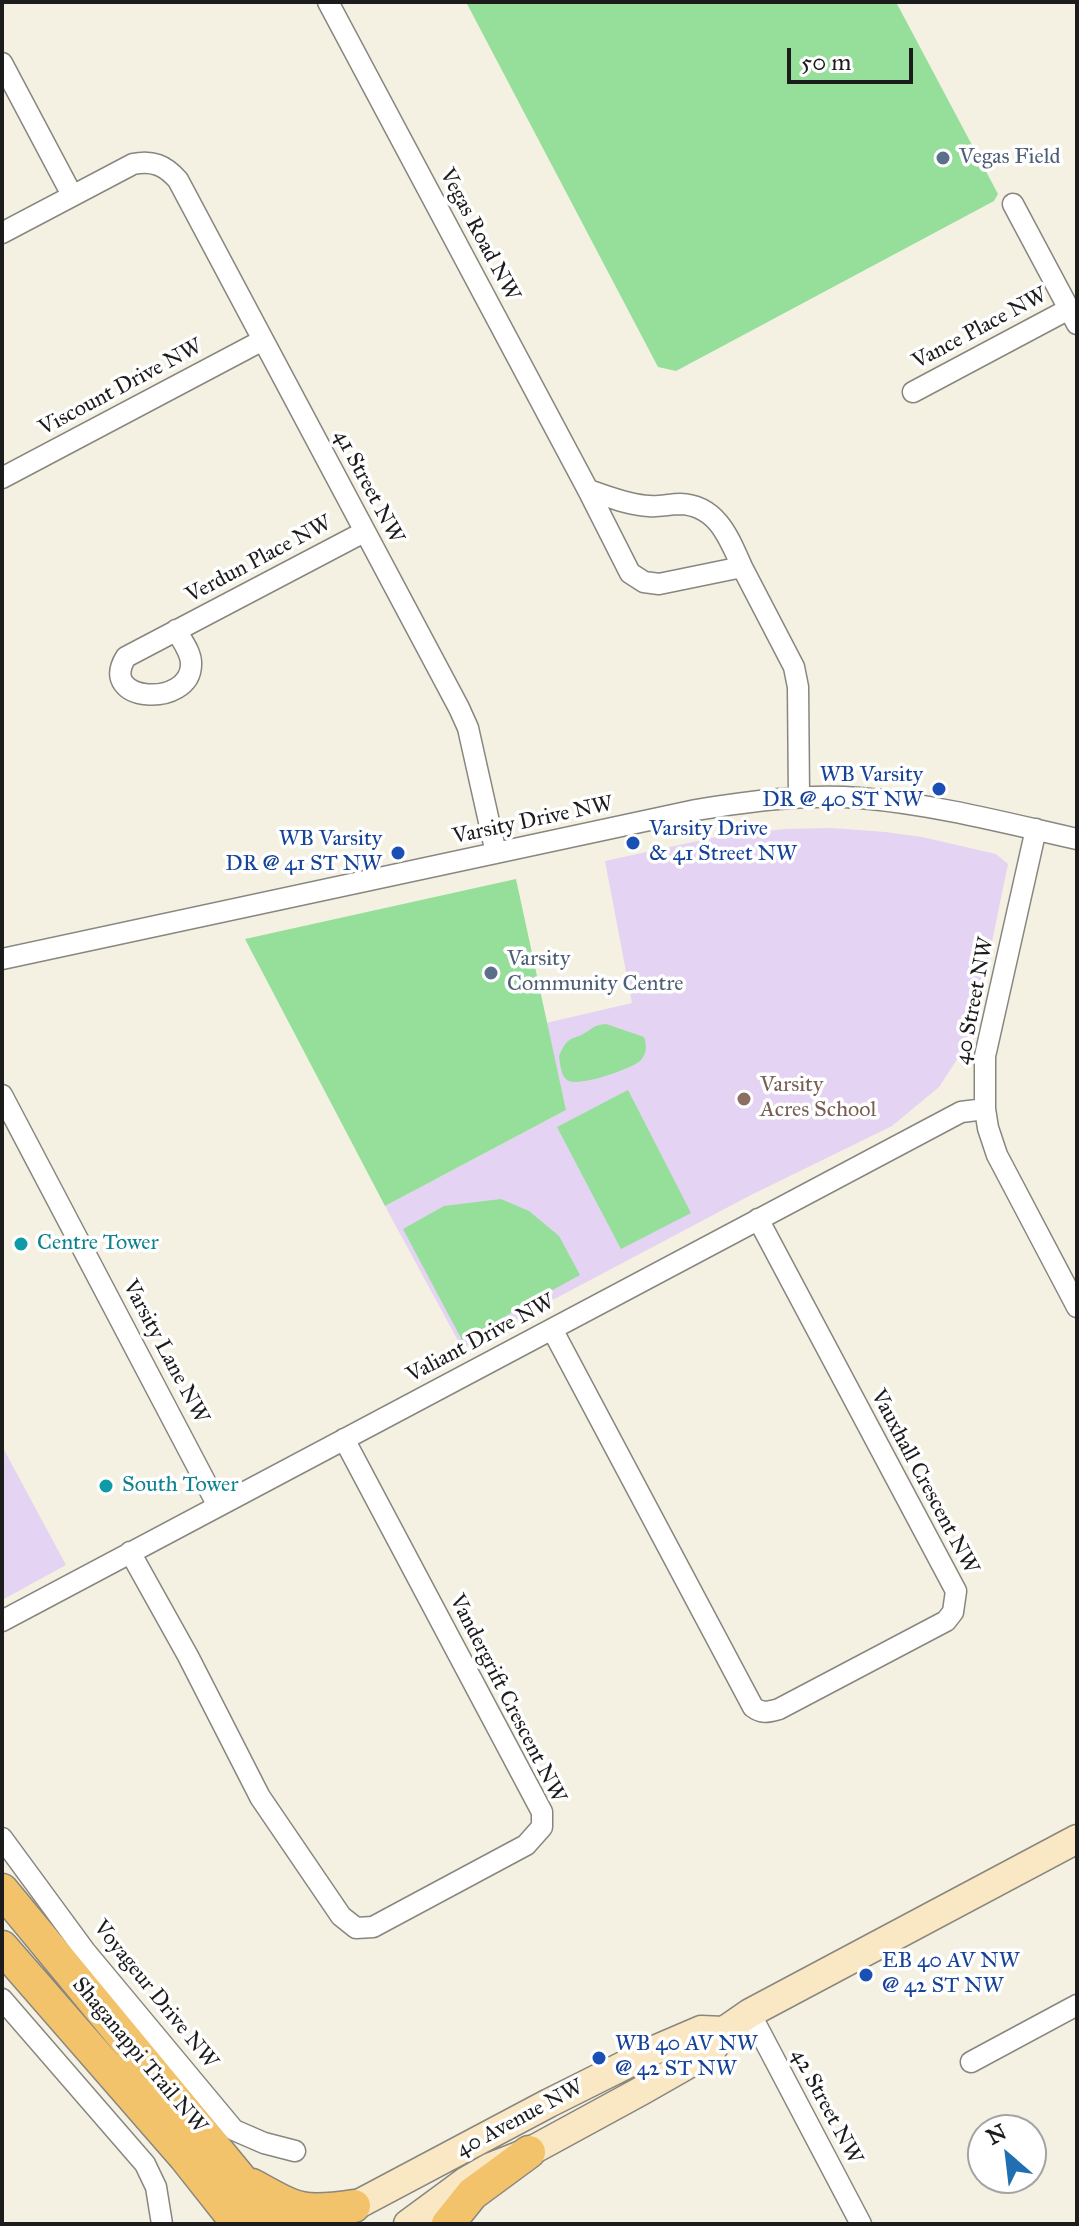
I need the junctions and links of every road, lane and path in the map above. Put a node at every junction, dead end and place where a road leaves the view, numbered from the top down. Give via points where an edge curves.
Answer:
1 (328, 2) edge
2 (2, 63) edge
3 (72, 195) junction
4 (1013, 204) dead end
5 (2, 233) edge
6 (1073, 316) edge
7 (263, 340) junction
8 (913, 392) dead end
9 (2, 478) edge
10 (588, 490) junction
11 (364, 532) junction
12 (742, 567) junction
13 (176, 630) dead end
14 (799, 797) junction
15 (1036, 829) junction
16 (1077, 839) edge
17 (496, 853) junction
18 (2, 959) edge
19 (2, 1095) edge
20 (985, 1109) junction
21 (758, 1219) junction
22 (1077, 1307) edge
23 (552, 1329) junction
24 (344, 1439) junction
25 (218, 1506) junction
26 (130, 1552) junction
27 (2, 1621) edge
28 (2, 1838) edge
29 (1077, 1839) edge
30 (2, 1890) edge
31 (2, 1947) edge
32 (2, 1999) edge
33 (1077, 2005) edge
34 (750, 2013) junction
35 (724, 2031) junction
36 (971, 2062) dead end
37 (295, 2151) dead end
38 (529, 2152) junction
39 (185, 2157) junction
40 (239, 2177) junction
41 (354, 2206) junction
42 (162, 2224) edge
43 (210, 2224) edge
44 (238, 2224) edge
45 (275, 2224) edge
46 (321, 2224) edge
47 (408, 2224) edge
48 (448, 2224) edge
49 (861, 2224) edge

1 - 10 street, Vegas Road NW
2 - 3 street
3 - 5 street
3 - 7 street, 41 Street NW via 133,164 156,163 167,169 178,180
4 - 6 street
6 - 8 street, Vance Place NW
7 - 9 street, Viscount Drive NW
7 - 11 street, 41 Street NW
10 - 12 street via 648,506 682,504 707,511 722,526
10 - 12 street, Vegas Road NW via 626,568 644,582 659,584
11 - 13 street, Verdun Place NW
11 - 17 street, 41 Street NW via 468,728
12 - 14 street via 797,677
14 - 15 street, Varsity Drive NW via 920,805
14 - 17 street, Varsity Drive NW via 696,810
15 - 16 street, Varsity Drive NW
15 - 20 street, 40 Street NW via 985,1056
17 - 18 street, Varsity Drive NW
19 - 25 street, Varsity Lane NW
20 - 21 street, Valiant Drive NW via 961,1112
20 - 22 street, 40 Street NW via 997,1155
21 - 23 street, Valiant Drive NW
21 - 23 street, Vauxhall Crescent NW via 956,1591 946,1621 779,1709 759,1712
23 - 24 street, Valiant Drive NW
24 - 25 street, Valiant Drive NW
24 - 26 street, Vandergrift Crescent NW via 542,1812 542,1827 526,1845 373,1927 356,1928 341,1916 260,1797
25 - 26 street, Valiant Drive NW
26 - 27 street, Valiant Drive NW
28 - 37 street, Voyageur Drive NW via 85,1951 234,2130
29 - 34 street, 40 Avenue NW
30 - 40 main road, Shaganappi Trail NW
31 - 39 main road, Shaganappi Trail NW
32 - 42 street via 145,2164 156,2187
33 - 36 street
34 - 35 street, 40 Avenue NW
34 - 49 street, 42 Street NW
35 - 38 street, 40 Avenue NW via 711,2051
35 - 41 street, 40 Avenue NW via 701,2030 645,2054
38 - 47 street, 40 Avenue NW via 465,2182
38 - 48 main road via 472,2194
39 - 43 main road
39 - 44 main road, Shaganappi Trail NW
40 - 41 main road via 295,2208
40 - 45 main road, Shaganappi Trail NW
41 - 46 street, 40 Avenue NW

